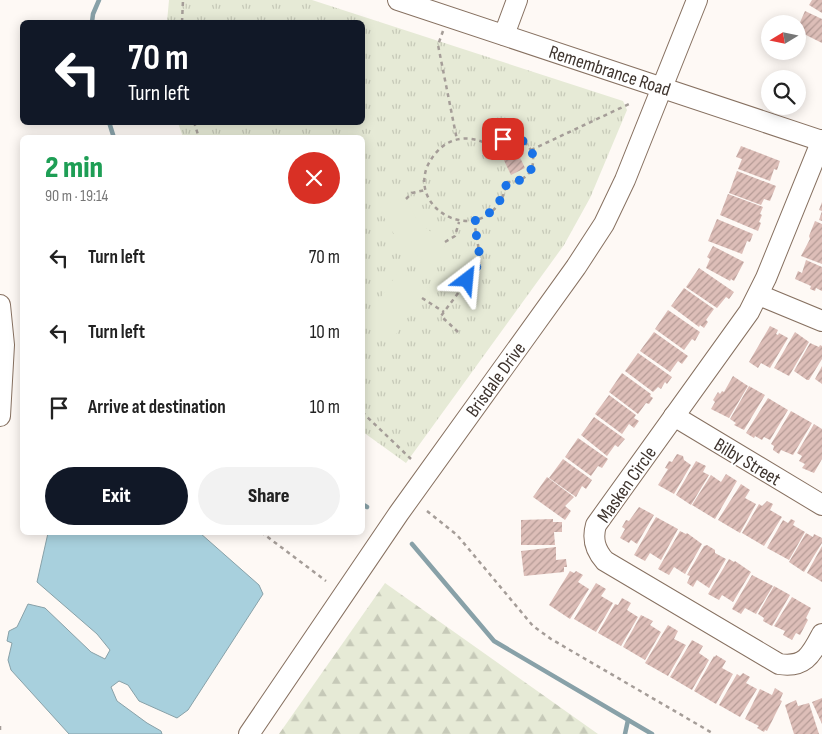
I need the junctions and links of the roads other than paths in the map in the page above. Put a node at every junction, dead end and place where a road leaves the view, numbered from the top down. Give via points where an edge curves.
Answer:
1 (398, 0) edge
2 (518, 0) edge
3 (697, 0) edge
4 (504, 35) junction
5 (662, 88) junction
6 (822, 140) edge
7 (759, 295) junction
8 (0, 305) edge
9 (822, 321) edge
10 (2, 370) edge
11 (0, 416) edge
12 (674, 416) junction
13 (822, 505) edge
14 (822, 634) edge
15 (249, 734) edge

1 - 4 street, Remembrance Road
2 - 4 street
3 - 5 street, Brisdale Drive
4 - 5 street, Remembrance Road
5 - 6 street, Remembrance Road
5 - 15 street, Brisdale Drive via 604,224 399,513
6 - 7 street, Masken Circle
7 - 9 street
7 - 12 street, Masken Circle
8 - 10 street via 4,345
10 - 11 street
12 - 13 street, Bilby Street
12 - 14 street, Masken Circle via 596,525 593,535 598,554 779,664 804,661

